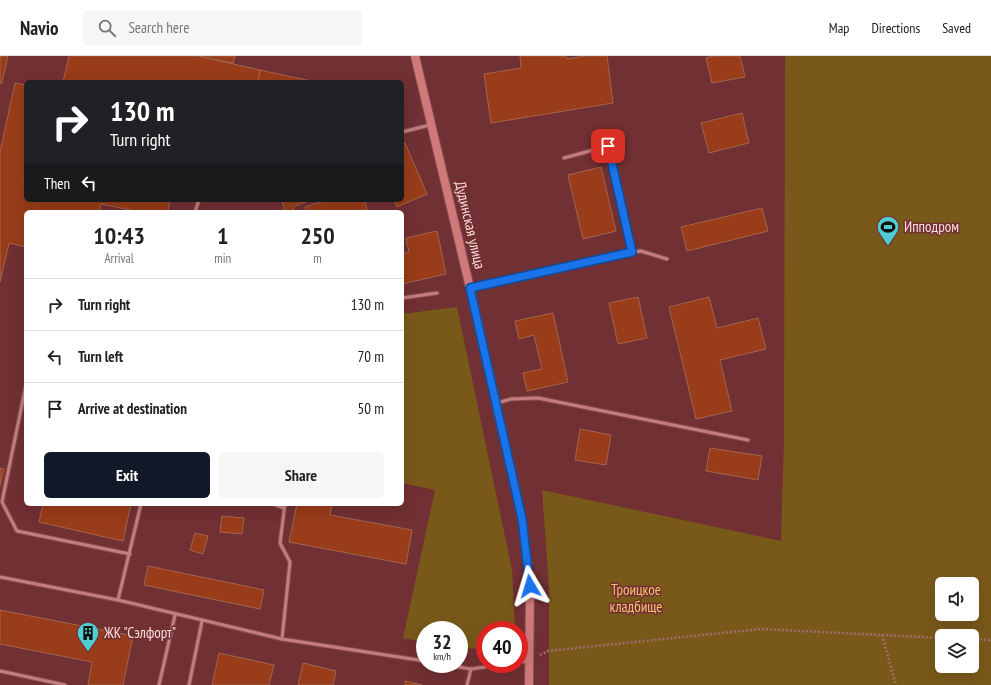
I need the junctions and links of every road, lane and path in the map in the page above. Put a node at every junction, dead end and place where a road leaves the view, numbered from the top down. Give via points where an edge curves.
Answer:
1 (415, 56) edge
2 (432, 125) junction
3 (404, 132) edge
4 (564, 158) dead end
5 (632, 252) junction
6 (667, 259) dead end
7 (470, 288) junction
8 (437, 293) dead end
9 (404, 298) edge
10 (24, 395) edge
11 (496, 404) junction
12 (748, 440) dead end
13 (141, 506) edge
14 (285, 506) edge
15 (130, 554) junction
16 (0, 577) edge
17 (118, 600) junction
18 (175, 615) junction
19 (202, 621) junction
20 (882, 635) junction
21 (935, 638) edge
22 (282, 639) junction
23 (979, 639) edge
24 (991, 640) edge
25 (416, 661) edge
26 (529, 661) junction
27 (468, 668) edge
28 (476, 668) edge
29 (471, 669) junction
30 (0, 671) edge
31 (65, 685) edge
32 (159, 685) edge
33 (189, 685) edge
34 (467, 685) edge
35 (529, 685) edge
36 (896, 685) edge

1 - 2 street, Дудинская улица
2 - 3 lane
2 - 7 street, Дудинская улица
4 - 5 lane via 608,146
5 - 6 lane via 641,251
5 - 7 lane
7 - 11 street, Дудинская улица
8 - 9 lane
10 - 15 lane via 2,502 17,531
11 - 12 lane via 511,399 538,398
11 - 26 street, Дудинская улица via 522,519 530,586
13 - 15 lane
14 - 22 lane via 280,543 290,562
15 - 17 lane
16 - 17 lane
17 - 18 lane
18 - 19 lane
18 - 32 lane
19 - 22 lane
19 - 33 lane
20 - 21 path
20 - 26 path via 761,629 548,651
20 - 36 path
22 - 25 lane
23 - 24 path
26 - 35 street, Дудинская улица
27 - 29 lane
28 - 29 lane
29 - 34 lane
30 - 31 lane

